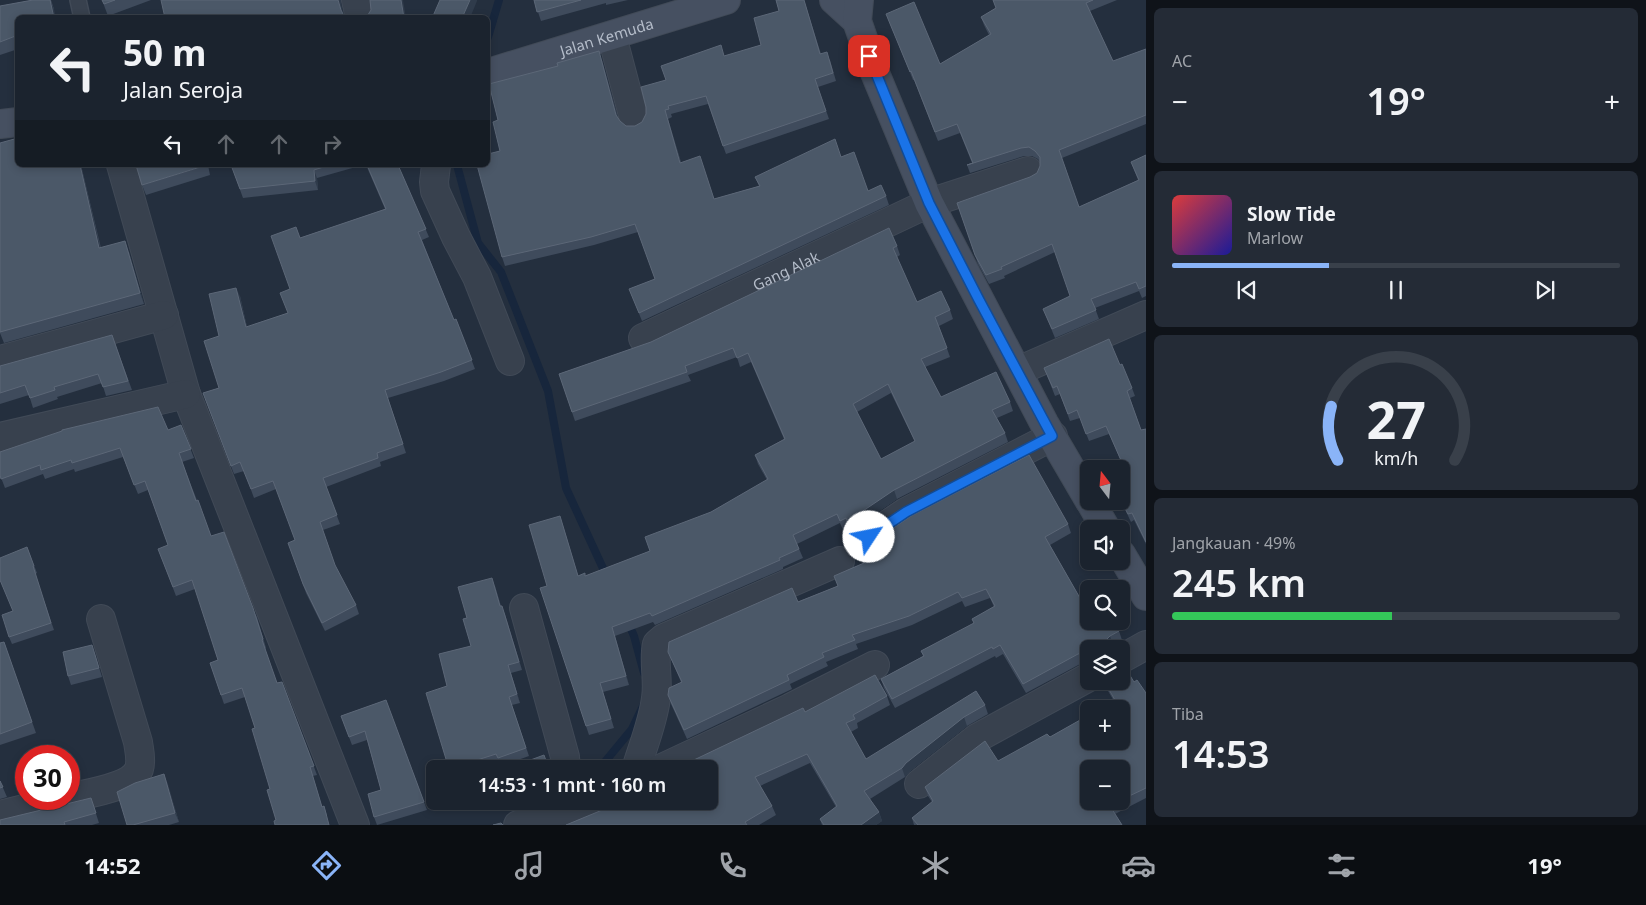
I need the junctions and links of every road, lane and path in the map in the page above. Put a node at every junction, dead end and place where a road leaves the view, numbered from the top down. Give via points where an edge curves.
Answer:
1 (78, 0) edge
2 (356, 0) edge
3 (726, 0) edge
4 (834, 0) edge
5 (858, 10) edge
6 (81, 15) edge
7 (359, 15) edge
8 (612, 36) junction
9 (492, 72) edge
10 (634, 119) dead end
11 (15, 122) edge
12 (0, 124) edge
13 (122, 167) edge
14 (436, 167) edge
15 (1028, 171) dead end
16 (929, 203) junction
17 (1146, 314) edge
18 (164, 315) junction
19 (643, 338) dead end
20 (0, 360) edge
21 (510, 361) dead end
22 (1018, 371) junction
23 (186, 394) junction
24 (1052, 436) junction
25 (0, 437) edge
26 (1080, 485) edge
27 (869, 537) dead end
28 (840, 561) dead end
29 (1130, 569) edge
30 (1146, 596) edge
31 (524, 608) dead end
32 (101, 619) dead end
33 (1146, 645) edge
34 (1130, 654) edge
35 (874, 665) dead end
36 (1080, 682) edge
37 (565, 760) edge
38 (639, 760) edge
39 (679, 760) edge
40 (919, 784) dead end
41 (80, 795) edge
42 (20, 810) edge
43 (557, 810) edge
44 (0, 815) edge
45 (355, 825) edge
46 (518, 825) edge

1 - 6 lane
2 - 7 street
3 - 8 street, Jalan Kemuda
4 - 5 street
5 - 16 street via 875,73
8 - 9 street, Jalan Kemuda
8 - 10 street
11 - 12 street
13 - 18 street
14 - 21 street via 435,191 477,277
15 - 16 street, Gang Alak
16 - 19 street, Gang Alak
16 - 22 street
17 - 22 street
18 - 20 street
18 - 23 street
22 - 24 street
23 - 25 street
23 - 45 street
24 - 26 street
24 - 27 street via 906,512
28 - 38 street via 664,638 657,644 656,698
29 - 30 street
31 - 37 street
32 - 41 street via 138,742 141,763 139,771 126,782
33 - 34 street
35 - 39 street
36 - 40 street via 977,738
42 - 44 street
43 - 46 street

